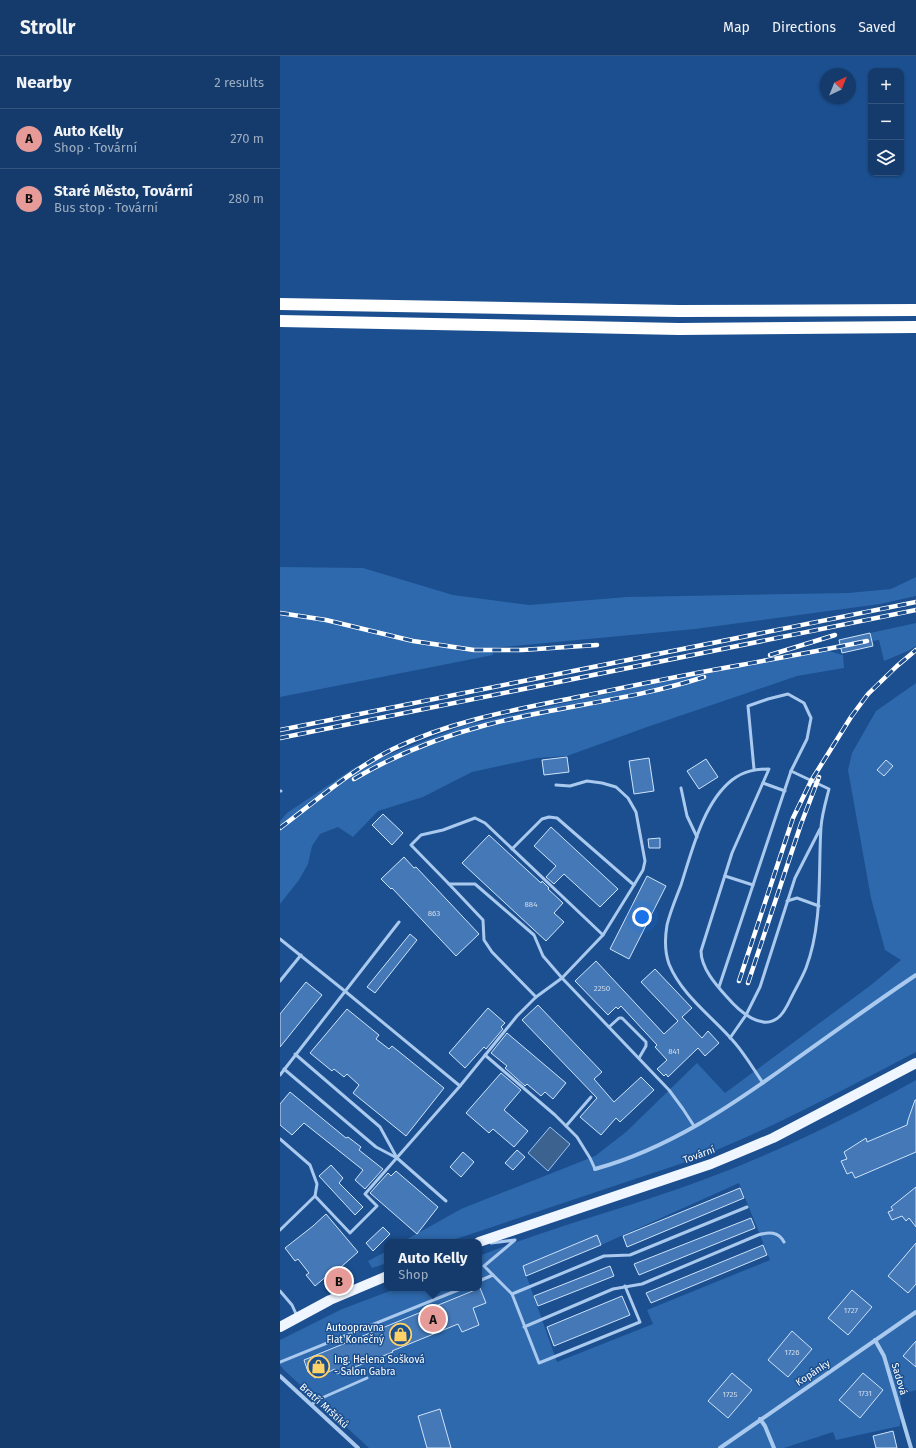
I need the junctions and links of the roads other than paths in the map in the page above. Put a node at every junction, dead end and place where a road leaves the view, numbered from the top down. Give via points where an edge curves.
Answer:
1 (280, 304) edge
2 (916, 310) edge
3 (280, 321) edge
4 (916, 327) edge
5 (754, 769) junction
6 (791, 771) junction
7 (763, 783) junction
8 (556, 785) dead end
9 (682, 788) dead end
10 (785, 791) junction
11 (821, 828) junction
12 (697, 837) junction
13 (512, 849) junction
14 (725, 876) junction
15 (449, 884) junction
16 (753, 884) junction
17 (634, 885) junction
18 (787, 902) junction
19 (819, 906) junction
20 (400, 922) dead end
21 (603, 935) junction
22 (280, 939) edge
23 (301, 955) junction
24 (916, 975) edge
25 (562, 978) junction
26 (280, 981) edge
27 (719, 987) junction
28 (346, 992) junction
29 (536, 997) junction
30 (746, 1015) junction
31 (609, 1027) junction
32 (730, 1038) junction
33 (295, 1054) junction
34 (485, 1055) junction
35 (639, 1058) junction
36 (916, 1063) edge
37 (284, 1069) junction
38 (280, 1075) edge
39 (763, 1083) junction
40 (460, 1086) junction
41 (591, 1097) dead end
42 (566, 1126) junction
43 (694, 1126) junction
44 (280, 1139) edge
45 (397, 1158) junction
46 (595, 1169) joint
47 (315, 1196) junction
48 (446, 1201) dead end
49 (747, 1207) dead end
50 (280, 1230) edge
51 (482, 1242) edge
52 (784, 1242) dead end
53 (482, 1243) edge
54 (493, 1276) junction
55 (384, 1277) edge
56 (482, 1280) edge
57 (625, 1286) junction
58 (280, 1291) edge
59 (456, 1291) edge
60 (512, 1294) junction
61 (916, 1312) edge
62 (298, 1317) junction
63 (524, 1326) junction
64 (280, 1327) edge
65 (875, 1340) junction
66 (280, 1362) edge
67 (280, 1376) edge
68 (367, 1378) dead end
69 (312, 1405) junction
70 (760, 1419) junction
71 (358, 1448) edge
72 (720, 1448) edge
73 (774, 1448) edge
74 (911, 1448) edge

1 - 2 highway via 679,311
3 - 4 highway via 679,328
5 - 6 lane via 748,706 788,694 804,703 811,718 808,739
5 - 7 lane via 769,769
5 - 12 lane via 742,773 722,790 710,806
6 - 10 lane
6 - 11 lane via 829,789
7 - 10 lane
7 - 14 lane via 732,853
8 - 17 lane via 570,786 587,781 602,783 616,787 628,798 636,812 644,861 643,870
9 - 12 lane via 687,816
10 - 16 lane
11 - 18 lane via 794,878
11 - 19 lane
12 - 32 lane via 667,926 666,954 669,964 686,990
13 - 15 lane via 485,823 475,818 421,835 411,845
13 - 17 lane via 542,819 557,818
13 - 21 lane
14 - 16 lane
14 - 27 lane via 701,951 704,966
15 - 25 lane via 475,884 534,935 543,956
15 - 29 lane via 483,920 484,940 492,952
16 - 27 lane
17 - 21 lane
18 - 19 lane via 797,898
18 - 30 lane via 760,986
19 - 30 lane via 813,945 806,969 784,1011 770,1022 762,1022
20 - 28 lane
21 - 25 lane
22 - 23 lane
23 - 26 lane
23 - 28 lane
24 - 39 street
25 - 29 lane
25 - 31 lane
27 - 30 lane
28 - 33 lane
28 - 40 lane
29 - 34 lane
30 - 32 lane
31 - 35 lane
31 - 35 lane via 622,1018 646,1042
32 - 39 lane
33 - 37 lane
33 - 45 lane via 380,1127
34 - 40 lane
34 - 42 lane
35 - 43 lane via 669,1090
36 - 51 main road, Tovární via 773,1138 711,1164
37 - 38 lane
37 - 45 lane via 376,1147
39 - 43 street
40 - 45 lane
41 - 42 lane
42 - 46 lane via 577,1137
43 - 46 street via 650,1149
44 - 47 lane via 310,1165 317,1184
45 - 47 lane via 365,1194 377,1206 350,1232
45 - 48 lane
47 - 50 lane
49 - 60 lane via 630,1255 604,1256
52 - 57 lane via 775,1233 767,1233 642,1284
53 - 54 lane via 515,1240 484,1266
54 - 56 lane
54 - 60 lane
55 - 62 main road via 330,1300
57 - 63 lane
57 - 63 lane via 640,1322 539,1363
58 - 62 lane
59 - 66 lane
60 - 63 lane
61 - 65 street, Kopánky
62 - 64 main road
65 - 70 street, Kopánky
65 - 74 street, Sadová via 884,1356
67 - 69 street, Bratří Mrštíků
68 - 69 lane via 315,1401
69 - 71 street, Bratří Mrštíků
70 - 72 street, Kopánky
70 - 73 street

